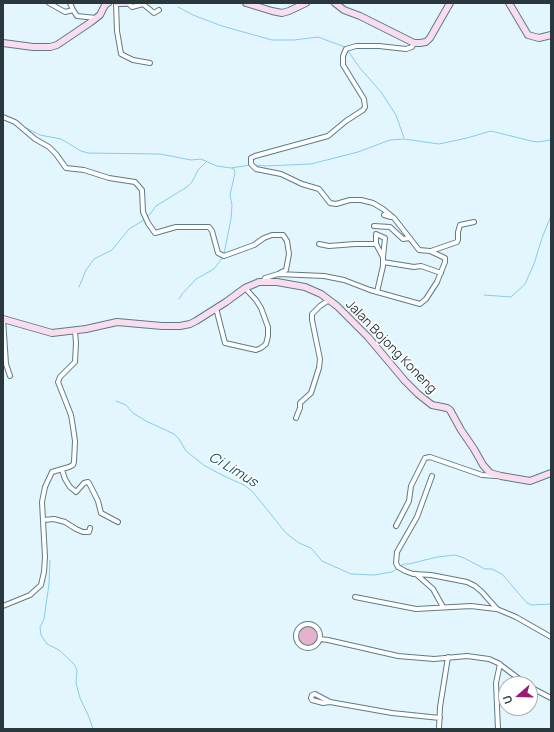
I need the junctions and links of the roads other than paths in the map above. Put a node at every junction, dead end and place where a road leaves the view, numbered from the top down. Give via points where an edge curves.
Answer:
1 (49, 3) edge
2 (70, 3) edge
3 (108, 3) edge
4 (117, 3) edge
5 (127, 3) edge
6 (246, 3) edge
7 (306, 3) edge
8 (335, 3) edge
9 (450, 3) edge
10 (509, 3) edge
11 (73, 10) junction
12 (159, 10) dead end
13 (96, 18) junction
14 (551, 35) edge
15 (3, 43) edge
16 (414, 43) junction
17 (150, 63) dead end
18 (3, 117) edge
19 (384, 215) dead end
20 (394, 218) junction
21 (474, 222) dead end
22 (374, 226) dead end
23 (410, 238) junction
24 (319, 244) dead end
25 (376, 244) junction
26 (430, 252) junction
27 (383, 260) junction
28 (441, 272) junction
29 (278, 274) junction
30 (263, 282) junction
31 (245, 288) junction
32 (377, 292) junction
33 (329, 300) junction
34 (216, 308) junction
35 (3, 319) edge
36 (75, 331) junction
37 (10, 376) dead end
38 (296, 418) dead end
39 (62, 470) junction
40 (551, 473) edge
41 (432, 476) dead end
42 (500, 476) junction
43 (43, 520) junction
44 (118, 522) dead end
45 (396, 526) dead end
46 (90, 528) dead end
47 (416, 574) junction
48 (355, 597) dead end
49 (3, 606) edge
50 (443, 607) junction
51 (497, 609) junction
52 (551, 637) edge
53 (320, 639) junction
54 (448, 657) junction
55 (500, 664) junction
56 (516, 676) edge
57 (538, 691) edge
58 (551, 698) edge
59 (330, 702) dead end
60 (440, 718) junction
61 (439, 729) edge
62 (498, 729) edge

1 - 11 street via 65,12
2 - 11 street
3 - 13 street
4 - 5 street
4 - 17 street via 117,31 121,54 133,60
5 - 12 street via 132,6 143,4 154,13
6 - 7 street via 282,13
8 - 16 street via 344,10
9 - 16 street via 430,38 423,43
10 - 14 street via 528,35 539,38
11 - 13 street via 77,16
13 - 15 street via 54,46 27,47
16 - 20 street via 406,49 379,46 356,46 346,49 343,65 364,99 363,110 328,136 251,159 251,164 256,169 281,174 319,189 330,203 364,200 374,203
18 - 29 street via 15,122 49,147 66,168 136,182 144,194 144,212 155,233 176,227 209,227 218,253 224,256 250,247 272,235 283,235 288,244 288,259 286,270
19 - 20 street
20 - 23 street
21 - 26 street via 460,225 456,242
22 - 23 street via 390,227 403,239
23 - 26 street via 419,250
24 - 25 street
25 - 27 street
25 - 27 street via 376,234 385,238
26 - 28 street via 444,258
27 - 28 street
27 - 32 street
28 - 32 street via 426,299 421,303
29 - 30 street via 265,278
29 - 32 street via 324,276
30 - 31 street, Jalan Bojong Koneng
30 - 33 street, Jalan Bojong Koneng via 305,287
31 - 34 street
31 - 34 street via 261,308 268,327 266,344 261,348 256,350 225,343
33 - 38 street via 312,314 320,359 319,368 311,393 300,402
33 - 42 street, Jalan Bojong Koneng via 368,337 418,394 432,405 450,410 483,465 490,473
34 - 36 street via 186,325 162,326 117,322
35 - 36 street via 52,333
35 - 37 street via 6,364
36 - 39 street via 75,362 58,382 71,415 75,441 73,465
39 - 43 street via 52,472 45,486 42,502
39 - 44 street via 65,479 76,492 84,483 90,483 100,513
40 - 42 street, Jalan Bojong Koneng via 530,481
41 - 47 street via 417,517 398,552 396,563 405,571
42 - 45 street via 482,476 427,457 412,485 409,501
43 - 46 street via 54,519 83,532 89,532
43 - 49 street via 45,557 41,585 30,595
47 - 50 street via 433,589
47 - 51 street via 467,582 482,592
48 - 50 street via 416,609
50 - 51 street via 471,606
51 - 52 street
53 - 53 street via 312,647 303,647 297,641 296,632 301,626 310,624 317,628
53 - 54 street via 398,656 434,659
54 - 55 street via 467,656 489,659
54 - 60 street
55 - 56 street
55 - 62 street via 496,683
57 - 58 street
59 - 60 street
60 - 61 street

